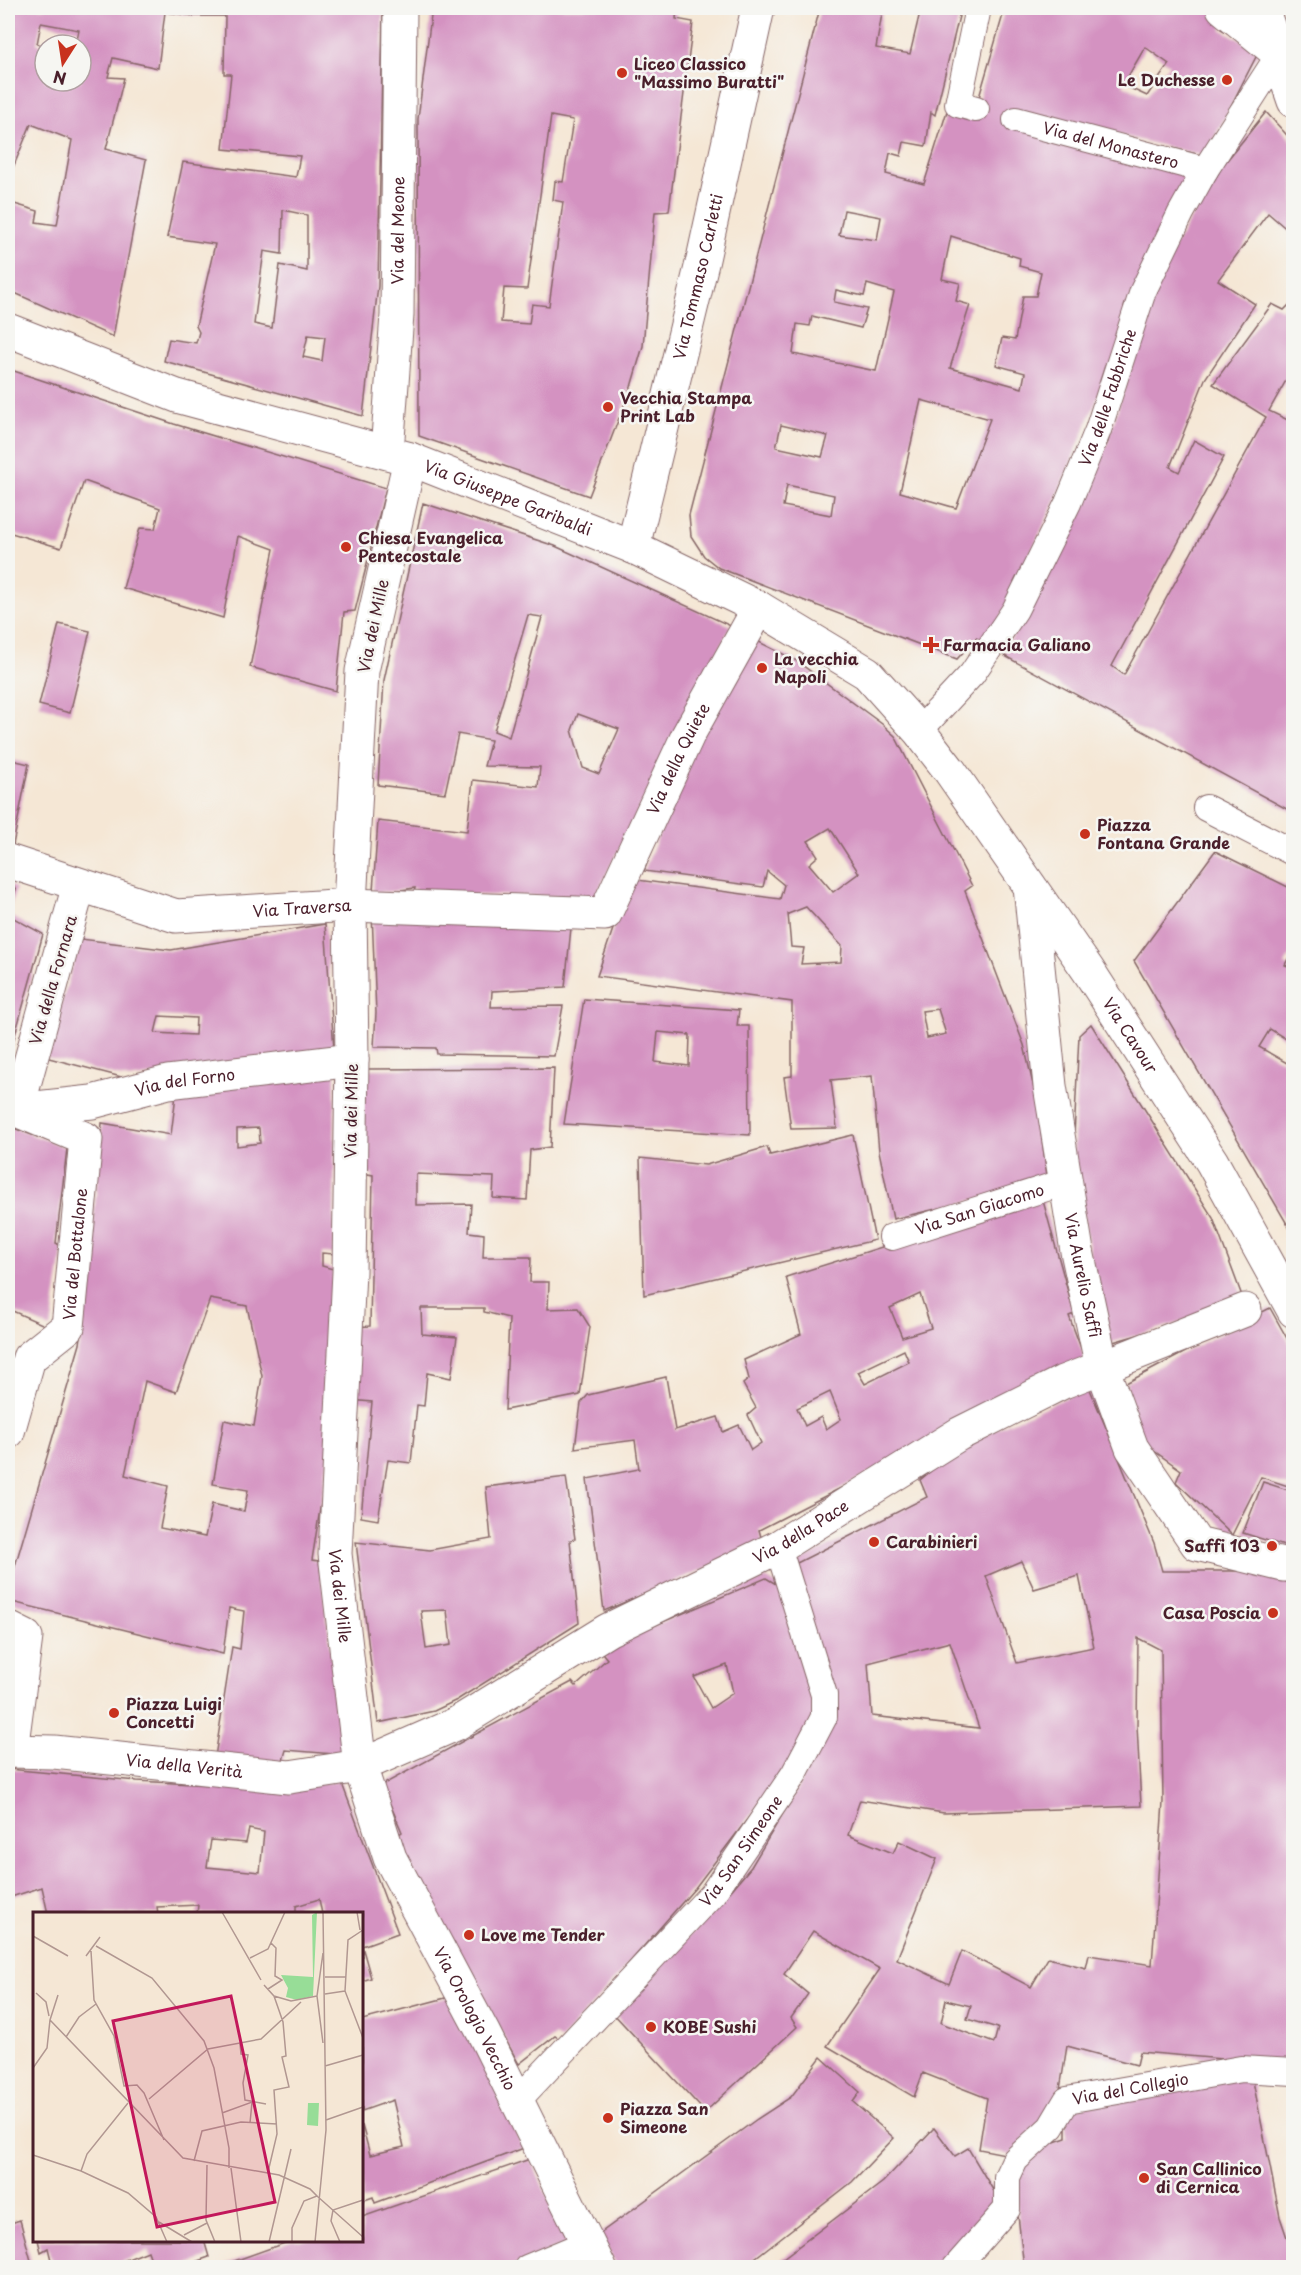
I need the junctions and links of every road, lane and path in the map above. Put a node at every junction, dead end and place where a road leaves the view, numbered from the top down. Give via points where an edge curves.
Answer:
1 (400, 8) edge
2 (758, 8) edge
3 (978, 8) edge
4 (1223, 8) edge
5 (1262, 8) edge
6 (1279, 55) junction
7 (1293, 101) edge
8 (976, 109) dead end
9 (1016, 120) dead end
10 (1205, 170) junction
11 (8, 330) edge
12 (398, 456) junction
13 (633, 547) junction
14 (759, 608) junction
15 (919, 731) junction
16 (950, 771) joint
17 (1206, 808) dead end
18 (1293, 853) edge
19 (8, 861) edge
20 (1029, 883) junction
21 (80, 885) junction
22 (350, 905) junction
23 (605, 914) joint
24 (352, 1060) junction
25 (12, 1109) edge
26 (1065, 1182) junction
27 (892, 1237) dead end
28 (1245, 1310) dead end
29 (1293, 1311) edge
30 (1102, 1367) junction
31 (8, 1432) edge
32 (778, 1547) junction
33 (1293, 1565) edge
34 (8, 1628) edge
35 (9, 1751) edge
36 (360, 1766) junction
37 (1293, 2072) edge
38 (517, 2101) junction
39 (593, 2255) edge
40 (527, 2268) edge
41 (956, 2268) edge

1 - 12 street, Via del Meone
2 - 13 street, Via Tommaso Carletti via 703,259
3 - 8 lane via 958,104
4 - 6 street
5 - 6 street
6 - 7 street
6 - 10 lane, Via delle Fabbriche
9 - 10 lane, Via del Monastero
10 - 15 lane, Via delle Fabbriche via 1143,291 1094,440 1015,610 972,674
11 - 12 street, Via Giuseppe Garibaldi via 177,396
12 - 13 street, Via Giuseppe Garibaldi
12 - 22 street, Via dei Mille via 362,671
13 - 14 street, Via Giuseppe Garibaldi
14 - 15 street, Via Giuseppe Garibaldi via 867,673
14 - 23 street, Via della Quiete via 688,735
15 - 16 street, Via Giuseppe Garibaldi
16 - 20 street, Via Cavour
17 - 18 lane
19 - 21 street, Via Traversa
20 - 26 street, Via Aurelio Saffi via 1050,1086
20 - 29 street, Via Cavour via 1212,1162
21 - 22 street, Via Traversa via 176,916
21 - 25 street, Via della Fornara
22 - 23 street, Via Traversa
22 - 24 street, Via dei Mille
24 - 25 street, Via del Forno via 168,1082 92,1102
24 - 36 street, Via dei Mille via 349,1272 335,1554
25 - 31 street, Via del Bottalone via 86,1139 68,1327 29,1358
26 - 27 lane, Via San Giacomo
26 - 30 street, Via Aurelio Saffi
28 - 30 street, Via della Pace
30 - 32 street, Via della Pace via 958,1434
30 - 33 street, Via Aurelio Saffi via 1132,1448 1197,1544
32 - 36 street, Via della Pace via 608,1630 456,1724
32 - 38 lane, Via San Simeone via 824,1695 824,1716 794,1774 713,1893
34 - 35 street via 26,1637
35 - 36 street, Via della Verità via 54,1752 289,1777
36 - 38 street, Via Orologio Vecchio via 390,1858
37 - 41 lane, Via del Collegio via 1241,2069 1067,2100 1051,2127 1015,2160 1007,2177 1007,2209
38 - 39 street, Via Orologio Vecchio
39 - 40 lane

